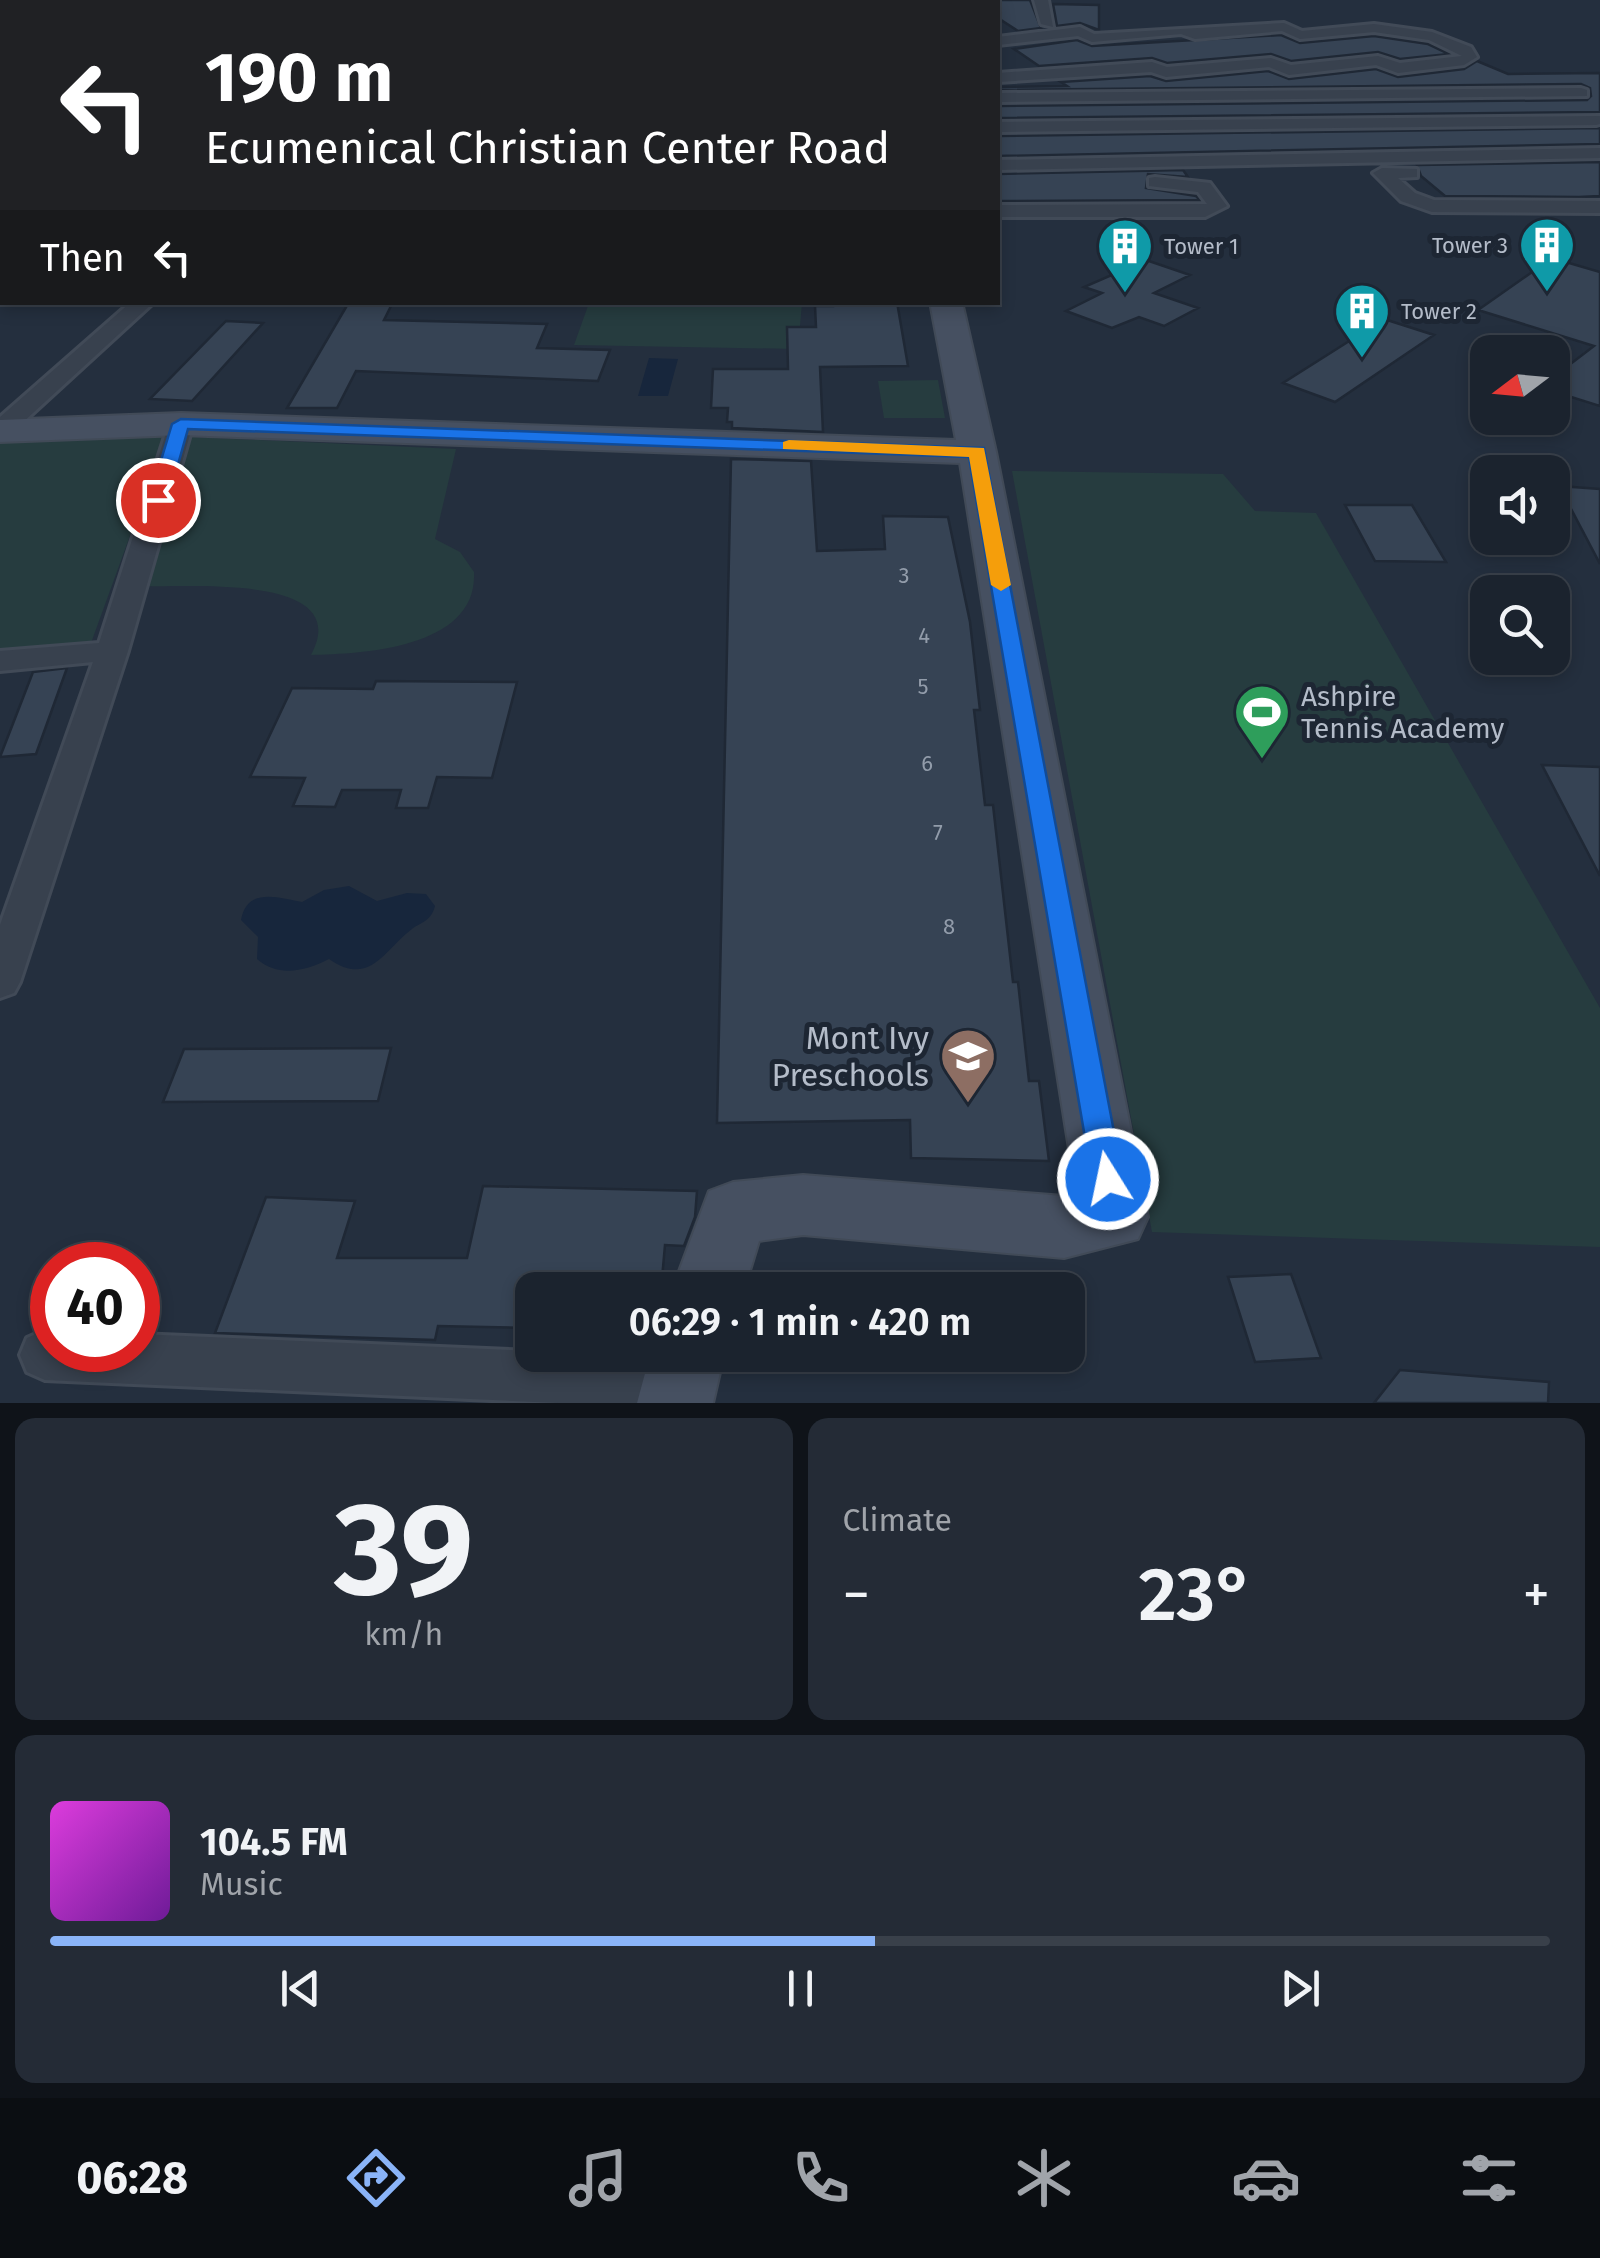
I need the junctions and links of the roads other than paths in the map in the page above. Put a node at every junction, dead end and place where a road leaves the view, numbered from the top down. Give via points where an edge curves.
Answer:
1 (1041, 0) edge
2 (1048, 24) dead end
3 (1000, 39) edge
4 (1000, 43) edge
5 (1000, 70) edge
6 (1000, 78) edge
7 (1581, 93) dead end
8 (1000, 98) edge
9 (1596, 120) dead end
10 (1000, 128) edge
11 (1600, 152) edge
12 (1530, 154) junction
13 (1492, 156) junction
14 (1000, 166) edge
15 (1600, 166) edge
16 (1551, 168) junction
17 (1513, 169) junction
18 (1130, 174) junction
19 (1048, 175) junction
20 (1000, 177) edge
21 (1000, 185) edge
22 (1223, 187) dead end
23 (1600, 207) edge
24 (1000, 211) edge
25 (141, 305) edge
26 (947, 305) edge
27 (181, 424) junction
28 (0, 430) edge
29 (977, 452) junction
30 (112, 651) junction
31 (0, 661) edge
32 (0, 982) edge
33 (714, 1272) edge
34 (160, 1360) edge
35 (680, 1380) edge

1 - 2 street
3 - 6 street via 1080,31 1092,38 1374,28 1432,36 1470,57 1398,68 1378,60 1289,70 1271,62
4 - 5 street via 1026,69
7 - 8 street
9 - 10 street
11 - 12 street
12 - 13 street
12 - 16 street
13 - 17 street
13 - 18 street
14 - 19 street
15 - 16 street
16 - 17 street
17 - 23 street via 1386,182 1408,198 1447,208
18 - 19 street
18 - 22 street via 1187,175
18 - 24 street via 1204,187 1218,206
19 - 20 street
19 - 21 street
25 - 28 street
26 - 29 street
27 - 28 street
27 - 29 street
27 - 30 street
29 - 33 street via 1114,1217 1064,1226 803,1205 733,1213
30 - 31 street
30 - 32 street
34 - 35 street

